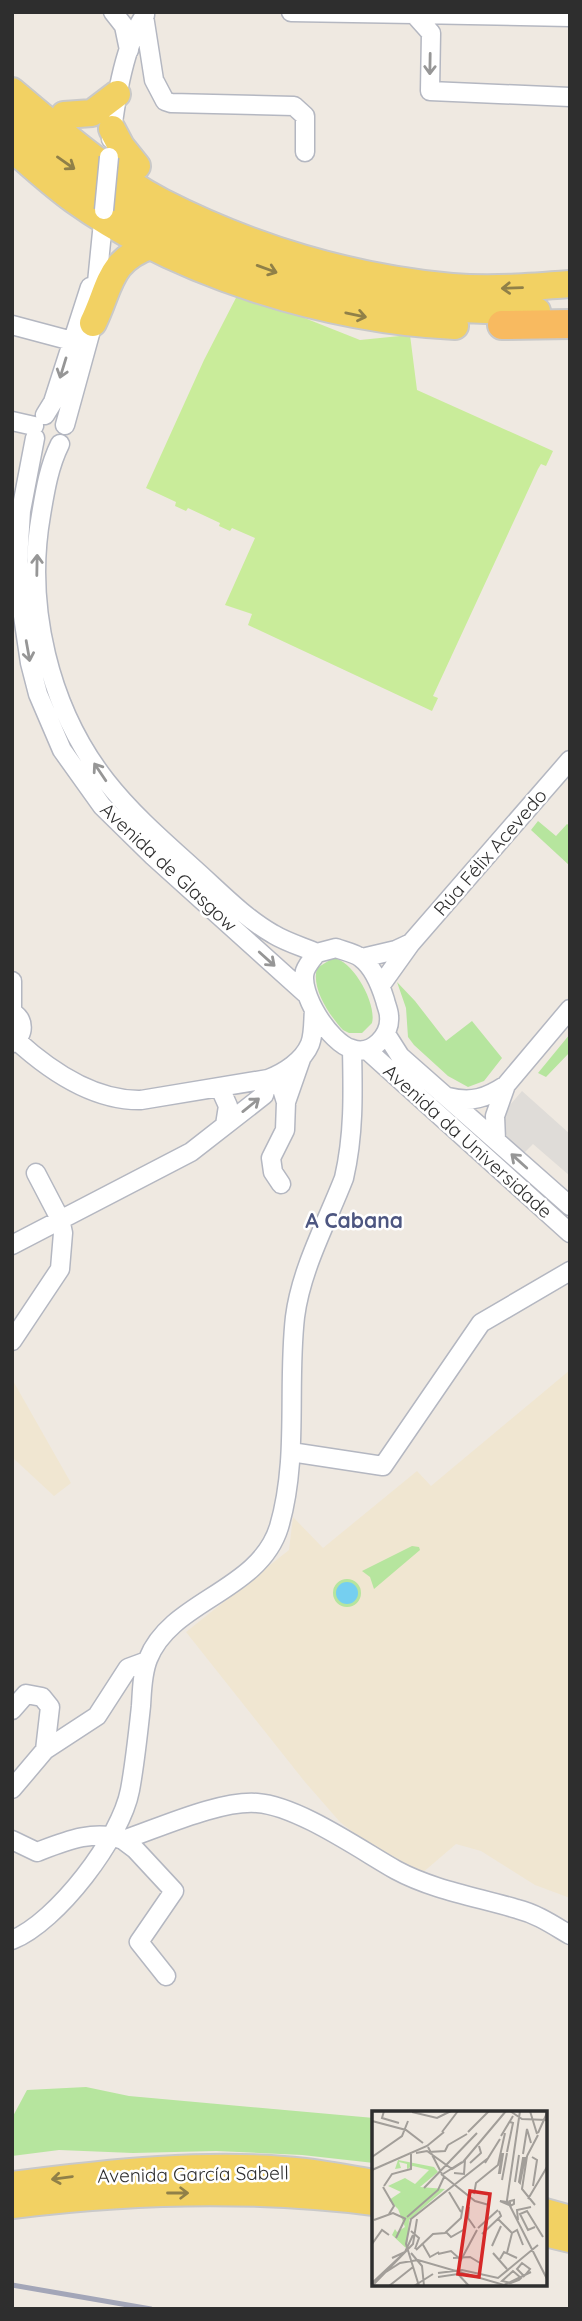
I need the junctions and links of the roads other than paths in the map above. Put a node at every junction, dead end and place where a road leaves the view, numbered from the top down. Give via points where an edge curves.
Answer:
1 (291, 12) edge
2 (414, 14) junction
3 (446, 14) junction
4 (117, 16) edge
5 (144, 16) edge
6 (570, 17) edge
7 (430, 33) junction
8 (129, 50) junction
9 (12, 71) edge
10 (154, 80) junction
11 (120, 85) junction
12 (12, 91) edge
13 (570, 97) edge
14 (64, 115) junction
15 (12, 121) edge
16 (110, 145) junction
17 (12, 148) edge
18 (305, 152) dead end
19 (99, 227) junction
20 (153, 246) junction
21 (570, 284) edge
22 (455, 287) junction
23 (565, 316) edge
24 (93, 323) junction
25 (12, 325) edge
26 (502, 325) joint
27 (72, 341) junction
28 (12, 421) edge
29 (65, 425) junction
30 (38, 427) junction
31 (60, 444) junction
32 (570, 760) edge
33 (411, 943) junction
34 (317, 953) junction
35 (362, 958) junction
36 (12, 981) edge
37 (381, 985) junction
38 (305, 993) junction
39 (12, 1009) edge
40 (570, 1009) edge
41 (314, 1010) junction
42 (386, 1034) junction
43 (333, 1037) junction
44 (14, 1041) edge
45 (307, 1047) junction
46 (359, 1050) junction
47 (268, 1079) junction
48 (506, 1085) junction
49 (219, 1088) junction
50 (448, 1097) junction
51 (286, 1102) junction
52 (225, 1125) junction
53 (496, 1140) junction
54 (36, 1173) dead end
55 (281, 1184) dead end
56 (570, 1206) edge
57 (60, 1219) junction
58 (570, 1233) edge
59 (12, 1245) edge
60 (570, 1271) edge
61 (12, 1341) edge
62 (291, 1452) junction
63 (147, 1661) junction
64 (12, 1710) edge
65 (45, 1750) junction
66 (12, 1789) edge
67 (118, 1838) junction
68 (12, 1840) edge
69 (570, 1935) edge
70 (12, 1940) edge
71 (166, 1976) dead end
72 (372, 2183) edge
73 (12, 2185) edge
74 (372, 2202) edge
75 (12, 2205) edge
76 (547, 2213) edge
77 (570, 2219) edge
78 (547, 2233) edge
79 (570, 2239) edge

1 - 2 street
2 - 3 street
2 - 7 street
3 - 6 street
3 - 7 street
4 - 5 street via 131,23
4 - 8 street
5 - 8 street, Avenida de Glasgow
5 - 10 street
7 -> 13 street via 430,91
8 - 11 street, Avenida de Glasgow
9 - 14 main road
10 - 11 street via 139,72
10 - 18 street via 161,96 171,103 295,106 306,116
11 - 14 main road via 92,113
11 - 16 street, Avenida de Glasgow
12 - 22 main road via 119,176 214,226 264,247 341,268 396,281
14 - 16 main road
15 -> 23 main road via 136,209 190,238 295,279 381,301
16 - 19 street, Avenida de Glasgow, bridge
16 - 22 main road via 163,183 239,218
17 - 19 main road
19 - 20 main road
19 - 24 street, Avenida de Glasgow
19 - 27 street, Avenida de Glasgow
20 - 24 main road via 136,251 119,264
20 -> 26 main road via 225,277 318,307 415,324
21 -> 22 main road
23 - 26 highway
24 - 29 street, Avenida de Glasgow
25 - 27 street
27 -> 30 street, Avenida de Glasgow via 53,402
28 - 30 street
29 - 30 street via 55,416
29 - 31 street via 66,435
30 - 31 street via 46,447
30 -> 38 street, Avenida de Glasgow via 21,511 20,596 38,694 62,750 102,806
34 -> 31 street, Avenida de Glasgow via 273,935 128,807 97,769 69,719 47,660 36,569 46,485
32 - 33 street, Rúa Félix Acevedo
33 - 35 street
33 - 37 street, Rúa Félix Acevedo
34 - 35 street via 337,948
34 - 38 street via 304,971
35 - 37 street
36 - 39 street
37 - 42 street via 390,1017
38 - 41 street
39 - 44 street via 22,1027
40 - 48 street
41 - 43 street
41 - 45 street
42 - 46 street via 378,1044
42 - 50 street, Avenida da Universidade via 400,1056
43 - 45 street
43 - 46 street
44 - 49 street via 104,1096 141,1100
45 - 47 street via 291,1068
45 - 51 street
46 - 58 street, Avenida da Universidade
46 - 62 street via 344,1178 297,1308
47 - 49 street
47 - 51 street via 282,1089
52 -> 47 street via 264,1095
48 - 50 street via 470,1101
48 - 53 street via 495,1116
49 - 52 street via 228,1106
50 - 53 street, Avenida da Universidade
51 - 55 street via 285,1130 271,1158
52 - 57 street via 191,1152
56 -> 53 street, Avenida da Universidade
54 - 57 street
57 - 59 street
57 - 61 street via 60,1269
60 - 62 street via 481,1323 383,1466
62 - 63 street via 283,1513 266,1556 177,1622
63 - 65 street via 128,1668 97,1716
63 - 67 street via 130,1792
64 - 65 street via 26,1694 42,1697 50,1707
65 - 66 street
67 - 68 street via 69,1840 37,1852
67 - 69 street via 225,1807 256,1803 308,1821 398,1871 519,1909
67 - 70 street via 34,1928
67 - 71 street via 135,1849 174,1891 139,1942
72 -> 73 main road, Avenida García Sabell via 303,2172 233,2169 75,2176
75 -> 74 main road, Avenida García Sabell via 108,2195 230,2192
76 - 77 main road
78 - 79 main road

